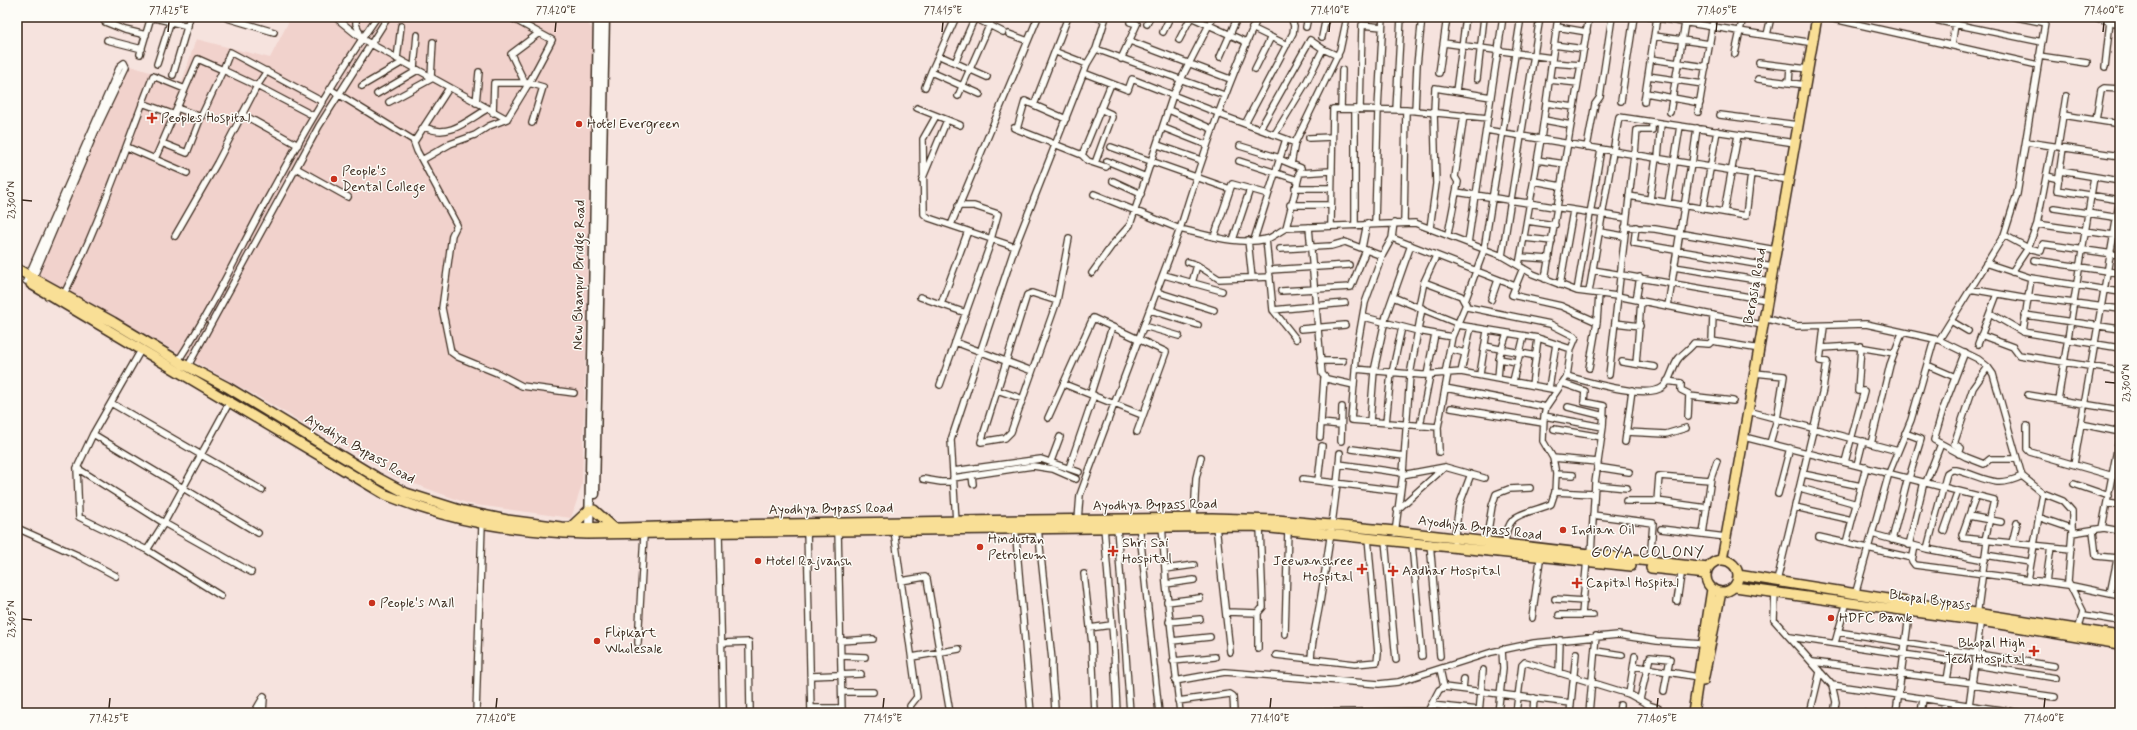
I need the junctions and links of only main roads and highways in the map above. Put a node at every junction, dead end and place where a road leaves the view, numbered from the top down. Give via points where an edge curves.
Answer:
1 (1817, 17) edge
2 (17, 268) edge
3 (17, 275) edge
4 (30, 280) junction
5 (62, 298) junction
6 (182, 366) junction
7 (469, 512) junction
8 (467, 522) junction
9 (1075, 523) junction
10 (1162, 523) junction
11 (1015, 525) junction
12 (572, 526) junction
13 (531, 528) junction
14 (614, 528) junction
15 (807, 528) junction
16 (1331, 529) junction
17 (591, 530) junction
18 (1429, 540) junction
19 (1454, 543) junction
20 (1541, 553) junction
21 (1589, 558) junction
22 (1722, 560) junction
23 (1682, 568) junction
24 (1707, 571) junction
25 (1738, 574) junction
26 (1735, 587) junction
27 (1712, 589) junction
28 (1721, 592) junction
29 (1910, 607) junction
30 (2077, 634) junction
31 (2120, 636) edge
32 (2120, 644) edge
33 (1693, 713) edge
34 (1698, 713) edge

1 - 22 main road, Berasia Road
2 - 4 main road, Ayodhya Bypass Road
3 - 4 main road, Ayodhya Bypass Road
4 - 5 main road, Ayodhya Bypass Road
5 - 6 main road, Ayodhya Bypass Road
5 - 6 main road, Ayodhya Bypass Road via 141,350
6 - 7 main road, Ayodhya Bypass Road via 227,387 406,493
6 - 8 main road, Ayodhya Bypass Road via 229,402 386,495
7 - 8 main road
7 - 13 main road, Ayodhya Bypass Road
8 - 13 main road, Ayodhya Bypass Road
9 - 10 main road, Ayodhya Bypass Road
9 - 11 main road, Ayodhya Bypass Road
9 - 11 main road, Ayodhya Bypass Road via 1038,528
10 - 16 main road, Ayodhya Bypass Road
10 - 16 main road, Ayodhya Bypass Road via 1194,519 1272,519
11 - 15 main road, Ayodhya Bypass Road via 894,530
11 - 15 main road, Ayodhya Bypass Road via 956,522
12 - 13 main road, Ayodhya Bypass Road
12 - 14 main road via 592,510
12 - 17 main road, Ayodhya Bypass Road
13 - 17 main road, Ayodhya Bypass Road
14 - 15 main road, Ayodhya Bypass Road
14 - 17 main road, Ayodhya Bypass Road
15 - 17 main road, Ayodhya Bypass Road via 644,534
16 - 18 main road, Ayodhya Bypass Road via 1395,531
16 - 18 main road, Ayodhya Bypass Road via 1368,538 1412,544
18 - 19 main road, Ayodhya Bypass Road
19 - 20 main road, Ayodhya Bypass Road
19 - 20 main road, Ayodhya Bypass Road via 1505,544
20 - 21 main road, Ayodhya Bypass Road
21 - 23 main road, Ayodhya Bypass Road
21 - 23 main road, Ayodhya Bypass Road via 1650,562
22 - 24 main road via 1714,562
22 - 25 main road via 1736,567
23 - 24 main road, Ayodhya Bypass Road
24 - 27 main road via 1707,582
25 - 26 main road
25 - 29 main road, Bhopal Bypass via 1856,594
26 - 28 main road via 1728,592
26 - 29 main road, Bhopal Bypass via 1850,603
27 - 28 main road
27 - 33 main road
28 - 34 main road
29 - 30 main road, Bhopal Bypass
30 - 31 main road, Bhopal Bypass
30 - 32 main road, Bhopal Bypass

